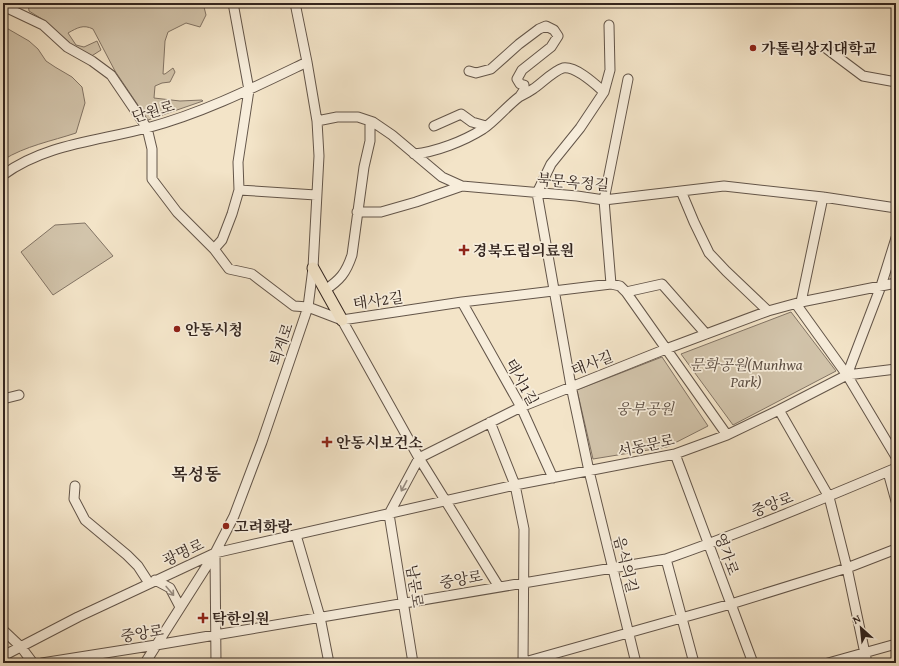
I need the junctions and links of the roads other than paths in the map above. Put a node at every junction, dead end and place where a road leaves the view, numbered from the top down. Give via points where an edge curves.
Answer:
1 (233, 3) edge
2 (295, 3) edge
3 (3, 6) edge
4 (609, 25) dead end
5 (827, 49) dead end
6 (307, 62) junction
7 (470, 71) dead end
8 (628, 79) dead end
9 (896, 82) edge
10 (249, 90) junction
11 (604, 92) junction
12 (520, 96) junction
13 (316, 121) junction
14 (370, 121) junction
15 (434, 126) dead end
16 (486, 126) junction
17 (147, 128) junction
18 (414, 154) junction
19 (3, 175) edge
20 (462, 186) junction
21 (239, 190) junction
22 (681, 191) junction
23 (537, 192) junction
24 (316, 195) junction
25 (823, 197) junction
26 (604, 200) junction
27 (896, 208) edge
28 (357, 212) junction
29 (896, 238) edge
30 (214, 249) junction
31 (313, 268) junction
32 (896, 283) edge
33 (611, 284) junction
34 (881, 286) junction
35 (325, 290) junction
36 (554, 291) junction
37 (626, 292) junction
38 (462, 302) junction
39 (799, 303) junction
40 (308, 307) junction
41 (768, 311) junction
42 (342, 320) junction
43 (706, 334) junction
44 (666, 349) junction
45 (896, 369) edge
46 (847, 375) junction
47 (571, 386) junction
48 (20, 395) dead end
49 (3, 399) edge
50 (521, 407) junction
51 (779, 410) junction
52 (490, 422) junction
53 (727, 435) junction
54 (675, 454) junction
55 (896, 456) edge
56 (419, 458) junction
57 (892, 470) edge
58 (588, 471) junction
59 (553, 478) junction
60 (515, 485) junction
61 (75, 486) dead end
62 (829, 497) junction
63 (446, 501) junction
64 (896, 501) edge
65 (389, 514) junction
66 (296, 535) junction
67 (709, 544) junction
68 (896, 549) edge
69 (215, 553) junction
70 (666, 559) junction
71 (612, 568) junction
72 (847, 568) junction
73 (152, 582) junction
74 (524, 582) junction
75 (499, 587) junction
76 (404, 603) junction
77 (731, 604) junction
78 (180, 607) junction
79 (320, 617) junction
80 (682, 617) junction
81 (3, 630) edge
82 (628, 632) junction
83 (215, 635) junction
84 (896, 644) edge
85 (156, 645) junction
86 (21, 647) junction
87 (865, 653) junction
88 (3, 656) edge
89 (33, 663) edge
90 (42, 663) edge
91 (145, 663) edge
92 (216, 663) edge
93 (329, 663) edge
94 (413, 663) edge
95 (522, 663) edge
96 (636, 663) edge
97 (694, 663) edge
98 (753, 663) edge
99 (828, 663) edge
100 (867, 663) edge

1 - 10 street
2 - 6 street, 퇴계로
3 - 17 street via 44,25 67,47 111,75
4 - 11 street via 610,70
5 - 9 street via 863,76
6 - 10 street, 단원로
6 - 13 street, 퇴계로
7 - 12 street via 476,73 491,69 539,29 546,26 554,30 558,36 551,47 522,70 517,79 524,85
8 - 26 street
10 - 17 street, 단원로 via 200,111
10 - 21 street via 238,162
11 - 12 street via 581,73 562,68
11 - 23 street via 580,128 551,164
12 - 16 street
13 - 14 street, 북문옥정길 via 358,117
13 - 24 street, 퇴계로
14 - 18 street, 북문옥정길
14 - 28 street via 370,141
15 - 16 street via 462,114 472,122
16 - 18 street via 444,147
17 - 19 street, 단원로 via 57,149 36,156
17 - 30 street via 152,149 152,179 177,212
18 - 20 street, 북문옥정길 via 442,177
20 - 23 street, 북문옥정길
20 - 28 street via 381,212
21 - 24 street
21 - 30 street via 222,240
22 - 25 street, 북문옥정길 via 724,186
22 - 26 street, 북문옥정길
22 - 41 street via 709,253
23 - 26 street, 북문옥정길
23 - 36 street
24 - 31 street, 퇴계로
25 - 27 street, 북문옥정길
25 - 39 street
26 - 33 street
28 - 35 street via 348,269 338,281
29 - 34 street
30 - 40 street via 229,269 252,274 294,306
31 - 35 main road
31 - 40 street, 퇴계로
32 - 34 street, 태사길
33 - 36 street, 태사2길
33 - 37 street via 620,286
34 - 39 street, 태사길
34 - 46 street
35 - 42 main road
36 - 38 street, 태사2길
36 - 47 street, 음식의길
37 - 43 street via 662,284
37 - 44 street
38 - 42 street, 태사2길
38 - 50 street, 태사1길
39 - 41 street, 태사길
39 - 46 street
40 - 42 street
40 - 69 street, 퇴계로 via 234,516
41 - 43 street, 태사길
42 - 56 street, 태사2길
43 - 44 street, 태사길
44 - 47 street, 태사길
44 - 53 street
45 - 46 street, 서동문로
46 - 51 street, 서동문로
46 - 55 street
47 - 50 street, 태사길
47 - 58 street, 음식의길
48 - 49 street
50 - 52 street, 태사길
50 - 59 street, 태사1길
51 - 53 street, 서동문로
51 - 62 street
52 - 56 street, 태사길
52 - 60 street
53 - 54 street, 서동문로
54 - 58 street, 서동문로
54 - 67 street, 영가로
56 - 63 street, 태사2길
56 -> 65 street
57 - 62 street, 중앙로
57 - 64 street
58 - 59 street, 서동문로
58 - 71 street, 음식의길
59 - 60 street, 서동문로
60 - 63 street, 서동문로
60 - 74 street via 524,529
61 - 73 street via 74,499 85,520 127,555
62 - 67 street, 중앙로
62 - 72 street
63 - 65 street, 서동문로
63 - 75 street, 태사2길
65 - 66 street, 광명로
65 - 76 street, 남문로
66 - 69 street, 광명로
66 - 79 street
67 - 70 street, 중앙로
67 - 77 street, 영가로
68 - 72 street
69 - 73 street, 광명로
69 - 78 street, 퇴계로
69 - 83 street
70 - 71 street, 중앙로
70 - 80 street
71 - 74 street, 중앙로
71 - 82 street, 음식의길
72 - 77 street
72 - 87 street
73 -> 78 street via 170,588
73 - 86 street, 광명로
74 - 75 street, 중앙로
74 - 95 street
75 - 76 street, 중앙로
76 - 79 street, 중앙로
76 - 94 street, 남문로
77 - 80 street
77 - 98 street, 영가로
78 - 85 street, 퇴계로
79 - 83 street, 중앙로
79 - 93 street
80 - 82 street
80 - 97 street
81 - 86 street
82 - 95 street
82 - 96 street, 음식의길
83 - 85 street, 중앙로
83 - 92 street
84 - 87 street
85 - 90 street, 중앙로
85 - 91 street, 퇴계로
86 - 88 street, 광명로
86 - 89 street
87 - 99 street
87 - 100 street

